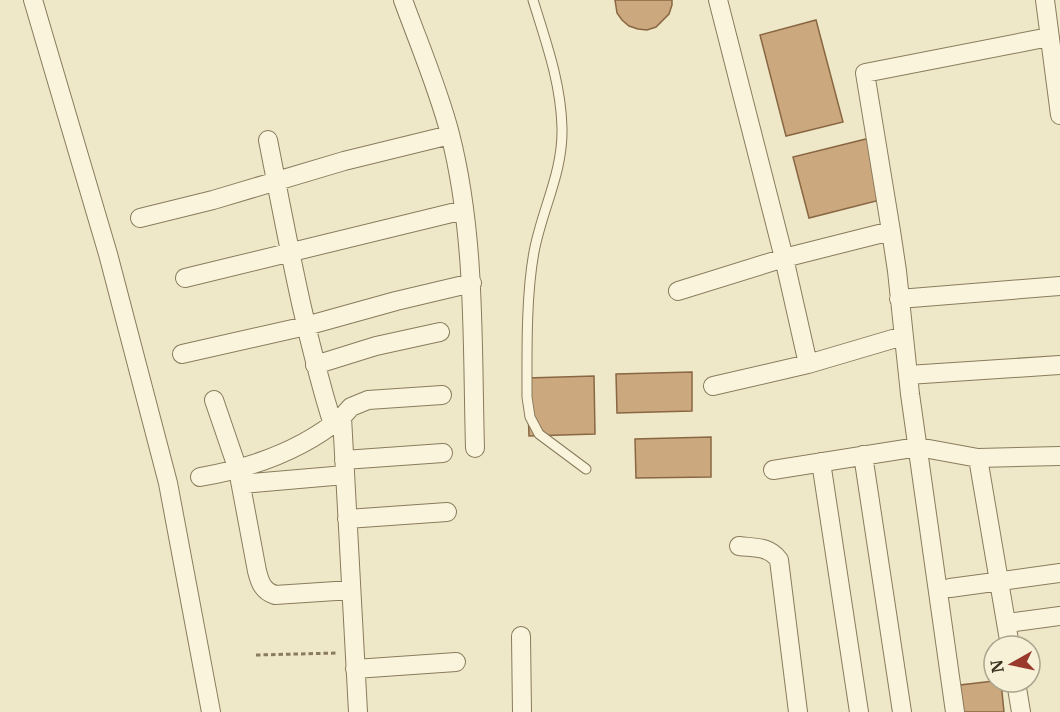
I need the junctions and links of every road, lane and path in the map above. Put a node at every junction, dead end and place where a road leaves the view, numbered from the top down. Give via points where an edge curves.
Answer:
1 (33, 0) edge
2 (402, 0) edge
3 (533, 0) edge
4 (718, 0) edge
5 (1045, 0) edge
6 (1049, 37) junction
7 (1060, 115) edge
8 (450, 135) junction
9 (268, 140) dead end
10 (276, 182) junction
11 (464, 210) junction
12 (140, 218) dead end
13 (891, 231) junction
14 (290, 251) junction
15 (784, 258) junction
16 (185, 278) dead end
17 (472, 283) junction
18 (1060, 286) edge
19 (678, 291) dead end
20 (899, 299) junction
21 (306, 326) junction
22 (440, 332) dead end
23 (903, 336) junction
24 (182, 354) dead end
25 (808, 364) junction
26 (315, 365) junction
27 (1060, 365) edge
28 (908, 375) junction
29 (713, 386) dead end
30 (442, 395) dead end
31 (214, 400) dead end
32 (337, 421) junction
33 (918, 447) junction
34 (475, 448) dead end
35 (443, 453) dead end
36 (863, 455) junction
37 (1060, 456) edge
38 (978, 458) junction
39 (821, 462) junction
40 (345, 468) junction
41 (586, 469) dead end
42 (773, 470) dead end
43 (200, 477) dead end
44 (240, 477) junction
45 (447, 512) dead end
46 (347, 519) junction
47 (739, 546) dead end
48 (1060, 573) edge
49 (1000, 582) junction
50 (950, 588) dead end
51 (351, 590) junction
52 (1060, 616) edge
53 (1007, 623) junction
54 (1008, 634) edge
55 (521, 636) dead end
56 (256, 655) dead end
57 (355, 661) junction
58 (456, 662) dead end
59 (1018, 694) edge
60 (211, 712) edge
61 (358, 712) edge
62 (522, 712) edge
63 (798, 712) edge
64 (859, 712) edge
65 (902, 712) edge
66 (955, 712) edge
67 (1021, 712) edge

1 - 60 street via 108,254 168,483
2 - 8 street
3 - 41 lane via 560,94 562,130 561,155 531,271 527,397 538,434
4 - 15 street
5 - 6 street
6 - 7 street
6 - 13 street via 865,73
8 - 10 street via 344,160
8 - 11 street
9 - 10 street
10 - 12 street
10 - 14 street
11 - 14 street
11 - 17 street
13 - 15 street
13 - 20 street
14 - 16 street
14 - 21 street
15 - 19 street
15 - 25 street
17 - 21 street
17 - 34 street
18 - 20 street
20 - 23 street
21 - 24 street
21 - 26 street
22 - 26 street via 393,341
23 - 25 street
23 - 28 street
25 - 29 street
26 - 32 street
27 - 28 street
28 - 33 street
30 - 32 street via 368,400 351,407
31 - 44 street
32 - 40 street
32 - 44 street
33 - 36 street
33 - 38 street
33 - 66 street
35 - 40 street
36 - 39 street
36 - 65 street
37 - 38 street
38 - 49 street
39 - 42 street
39 - 64 street
40 - 44 street
40 - 46 street
43 - 44 street
44 - 51 street via 257,571 267,592 275,595
45 - 46 street
46 - 51 street
47 - 63 street via 766,549 779,560
48 - 49 street
49 - 50 street
49 - 53 street
51 - 57 street
52 - 53 street
53 - 54 street
55 - 62 street
56 - 57 path
57 - 58 street
57 - 61 street
59 - 67 street

